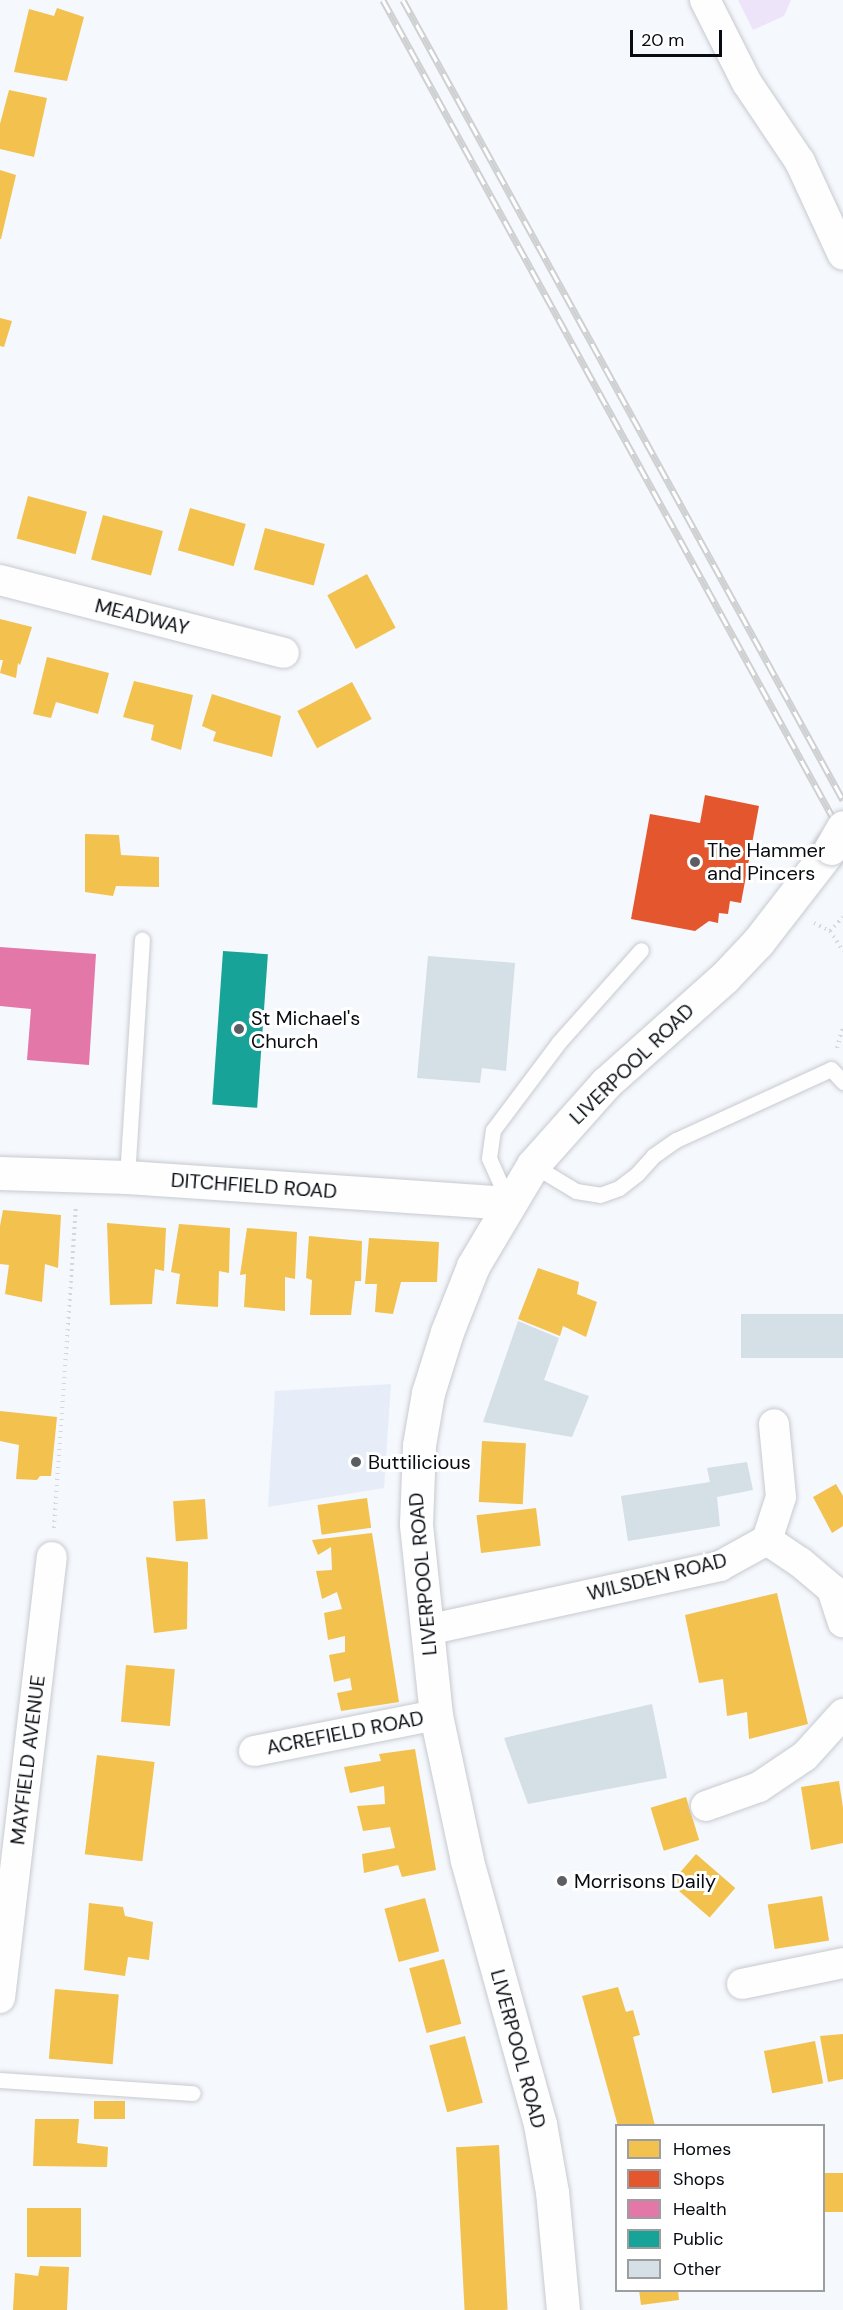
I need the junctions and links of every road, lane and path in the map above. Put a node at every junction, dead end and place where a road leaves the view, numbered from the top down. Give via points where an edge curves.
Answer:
1 (705, 0) edge
2 (843, 255) edge
3 (0, 580) edge
4 (284, 653) dead end
5 (837, 837) edge
6 (830, 931) dead end
7 (142, 939) dead end
8 (641, 950) dead end
9 (843, 951) edge
10 (843, 1082) edge
11 (533, 1165) junction
12 (0, 1173) edge
13 (78, 1175) junction
14 (127, 1177) junction
15 (508, 1203) junction
16 (774, 1424) dead end
17 (767, 1540) junction
18 (52, 1557) joint
19 (838, 1585) edge
20 (843, 1622) edge
21 (427, 1630) junction
22 (843, 1714) edge
23 (436, 1715) junction
24 (254, 1751) dead end
25 (706, 1806) dead end
26 (843, 1963) edge
27 (742, 1984) dead end
28 (0, 1998) edge
29 (0, 2080) edge
30 (193, 2093) dead end
31 (563, 2310) edge

1 - 2 street via 747,83 801,162
3 - 4 street, MEADWAY
5 - 11 main road, LIVERPOOL ROAD via 758,942 724,978 606,1083
6 - 9 path
7 - 14 lane
8 - 15 lane via 559,1042 494,1130 489,1158
10 - 11 lane via 831,1069 707,1126 653,1156 619,1188 600,1195 576,1191
11 - 15 main road, LIVERPOOL ROAD
12 - 13 main road, DITCHFIELD ROAD
13 - 14 main road, DITCHFIELD ROAD
13 - 18 path
14 - 15 main road, DITCHFIELD ROAD
15 - 21 main road, LIVERPOOL ROAD via 474,1266 428,1393 416,1488
16 - 17 street via 781,1497
17 - 19 street
17 - 21 street, WILSDEN ROAD via 720,1566
18 - 28 street, MAYFIELD AVENUE
19 - 20 street
21 - 23 main road, LIVERPOOL ROAD
22 - 25 street via 806,1756 759,1787
23 - 24 street, ACREFIELD ROAD
23 - 31 main road, LIVERPOOL ROAD via 467,1860 540,2124 552,2192
26 - 27 street
29 - 30 lane

